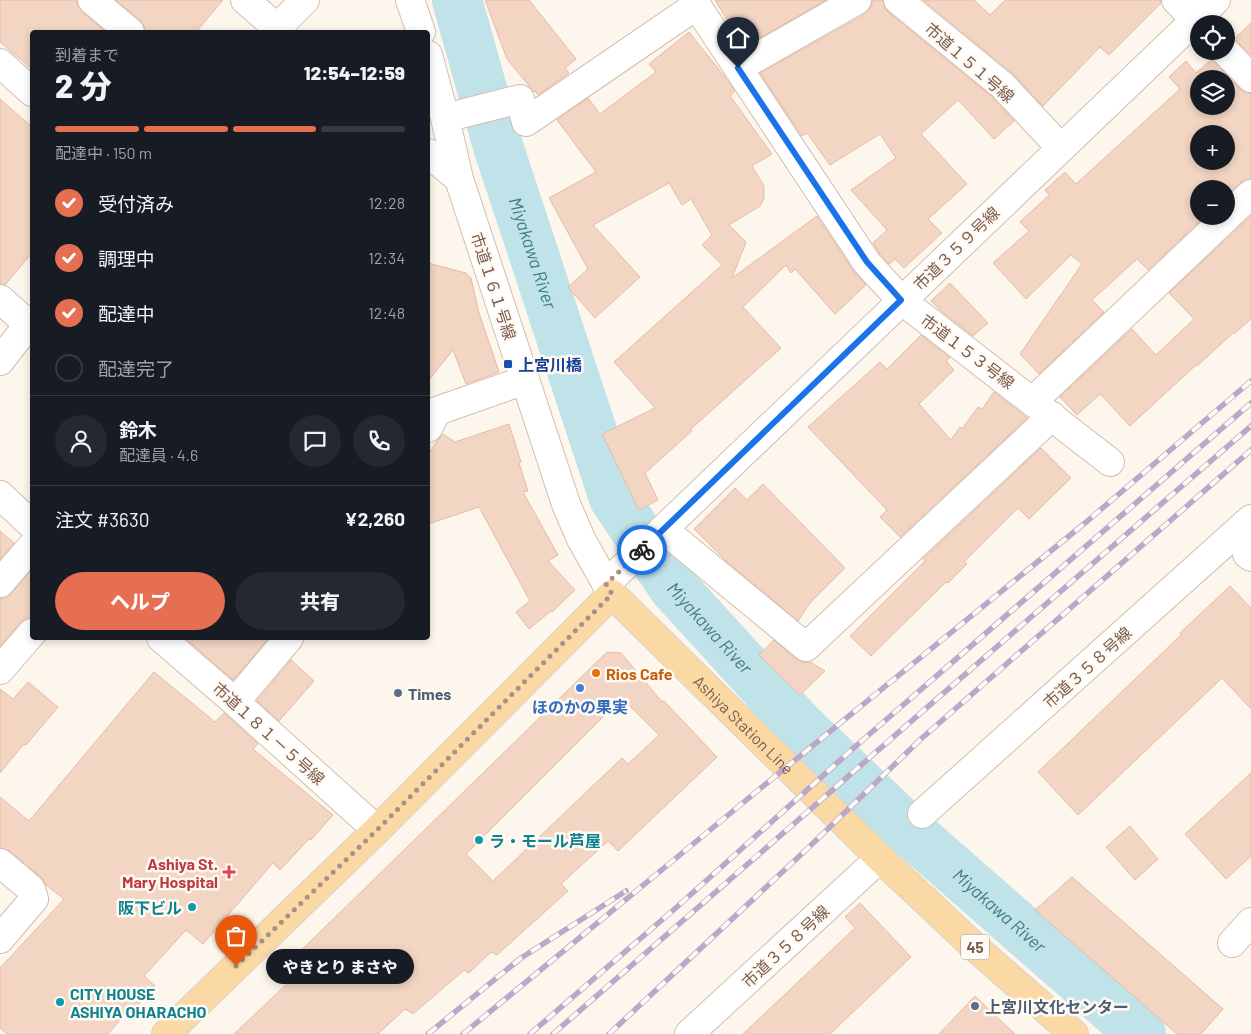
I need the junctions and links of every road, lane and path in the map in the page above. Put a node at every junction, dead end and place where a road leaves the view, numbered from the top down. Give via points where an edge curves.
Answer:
1 (92, 0) edge
2 (245, 0) edge
3 (305, 0) edge
4 (410, 0) edge
5 (856, 0) edge
6 (898, 0) edge
7 (1176, 0) edge
8 (1216, 0) edge
9 (695, 3) edge
10 (1190, 15) edge
11 (1203, 15) edge
12 (1190, 28) edge
13 (128, 30) edge
14 (275, 30) edge
15 (420, 30) edge
16 (1234, 60) edge
17 (430, 62) edge
18 (0, 63) edge
19 (738, 68) junction
20 (1251, 78) edge
21 (30, 90) edge
22 (445, 118) junction
23 (1060, 148) junction
24 (430, 155) edge
25 (459, 180) junction
26 (1251, 194) edge
27 (0, 299) edge
28 (901, 300) junction
29 (30, 322) edge
30 (30, 324) edge
31 (0, 361) edge
32 (525, 380) junction
33 (1042, 408) junction
34 (430, 424) edge
35 (1110, 462) dead end
36 (0, 495) edge
37 (1248, 522) edge
38 (30, 523) edge
39 (658, 534) junction
40 (30, 548) edge
41 (1251, 557) edge
42 (0, 583) edge
43 (609, 589) junction
44 (30, 635) edge
45 (163, 640) edge
46 (287, 640) edge
47 (0, 670) edge
48 (235, 702) junction
49 (922, 814) dead end
50 (377, 830) junction
51 (880, 858) junction
52 (0, 863) edge
53 (1251, 922) edge
54 (0, 939) edge
55 (1232, 943) dead end
56 (166, 1034) edge
57 (689, 1034) edge
58 (1074, 1034) edge

1 - 13 street
2 - 14 street
3 - 14 street
4 - 15 street
5 - 19 street
6 - 23 street, 市道１５１号線 via 1002,86
7 - 10 street
8 - 11 street, 市道３５９号線
9 - 19 street, 市道１５３号線
9 - 22 street via 526,122 520,99
12 - 23 street, 市道３５９号線
16 - 20 street
17 - 22 street, 市道１６１号線
18 - 21 street
19 - 28 street, 市道１５３号線 via 867,262
22 - 25 street, 市道１６１号線
23 - 28 street, 市道３５９号線
24 - 25 street
25 - 32 street, 市道１６１号線
26 - 33 street
27 - 29 street
28 - 33 street, 市道１５３号線
28 - 39 street, 市道３５９号線
30 - 31 street
32 - 34 street via 437,411
32 - 43 street, 市道１６１号線 via 566,504 581,540
33 - 35 street, 市道１５３号線
33 - 39 street via 806,646
36 - 38 street
37 - 41 street via 1247,554
37 - 49 street, 市道３５８号線
39 - 43 street via 632,559
40 - 42 street
43 - 50 main road
43 - 51 main road, Ashiya Station Line / 45
44 - 47 street
45 - 48 street, 市道１８１－５号線
46 - 48 street
48 - 50 street, 市道１８１－５号線
50 - 56 main road
51 - 57 street, 市道３５８号線
51 - 58 main road, Ashiya Station Line / 45
52 - 54 street via 31,889 34,899
53 - 55 street

